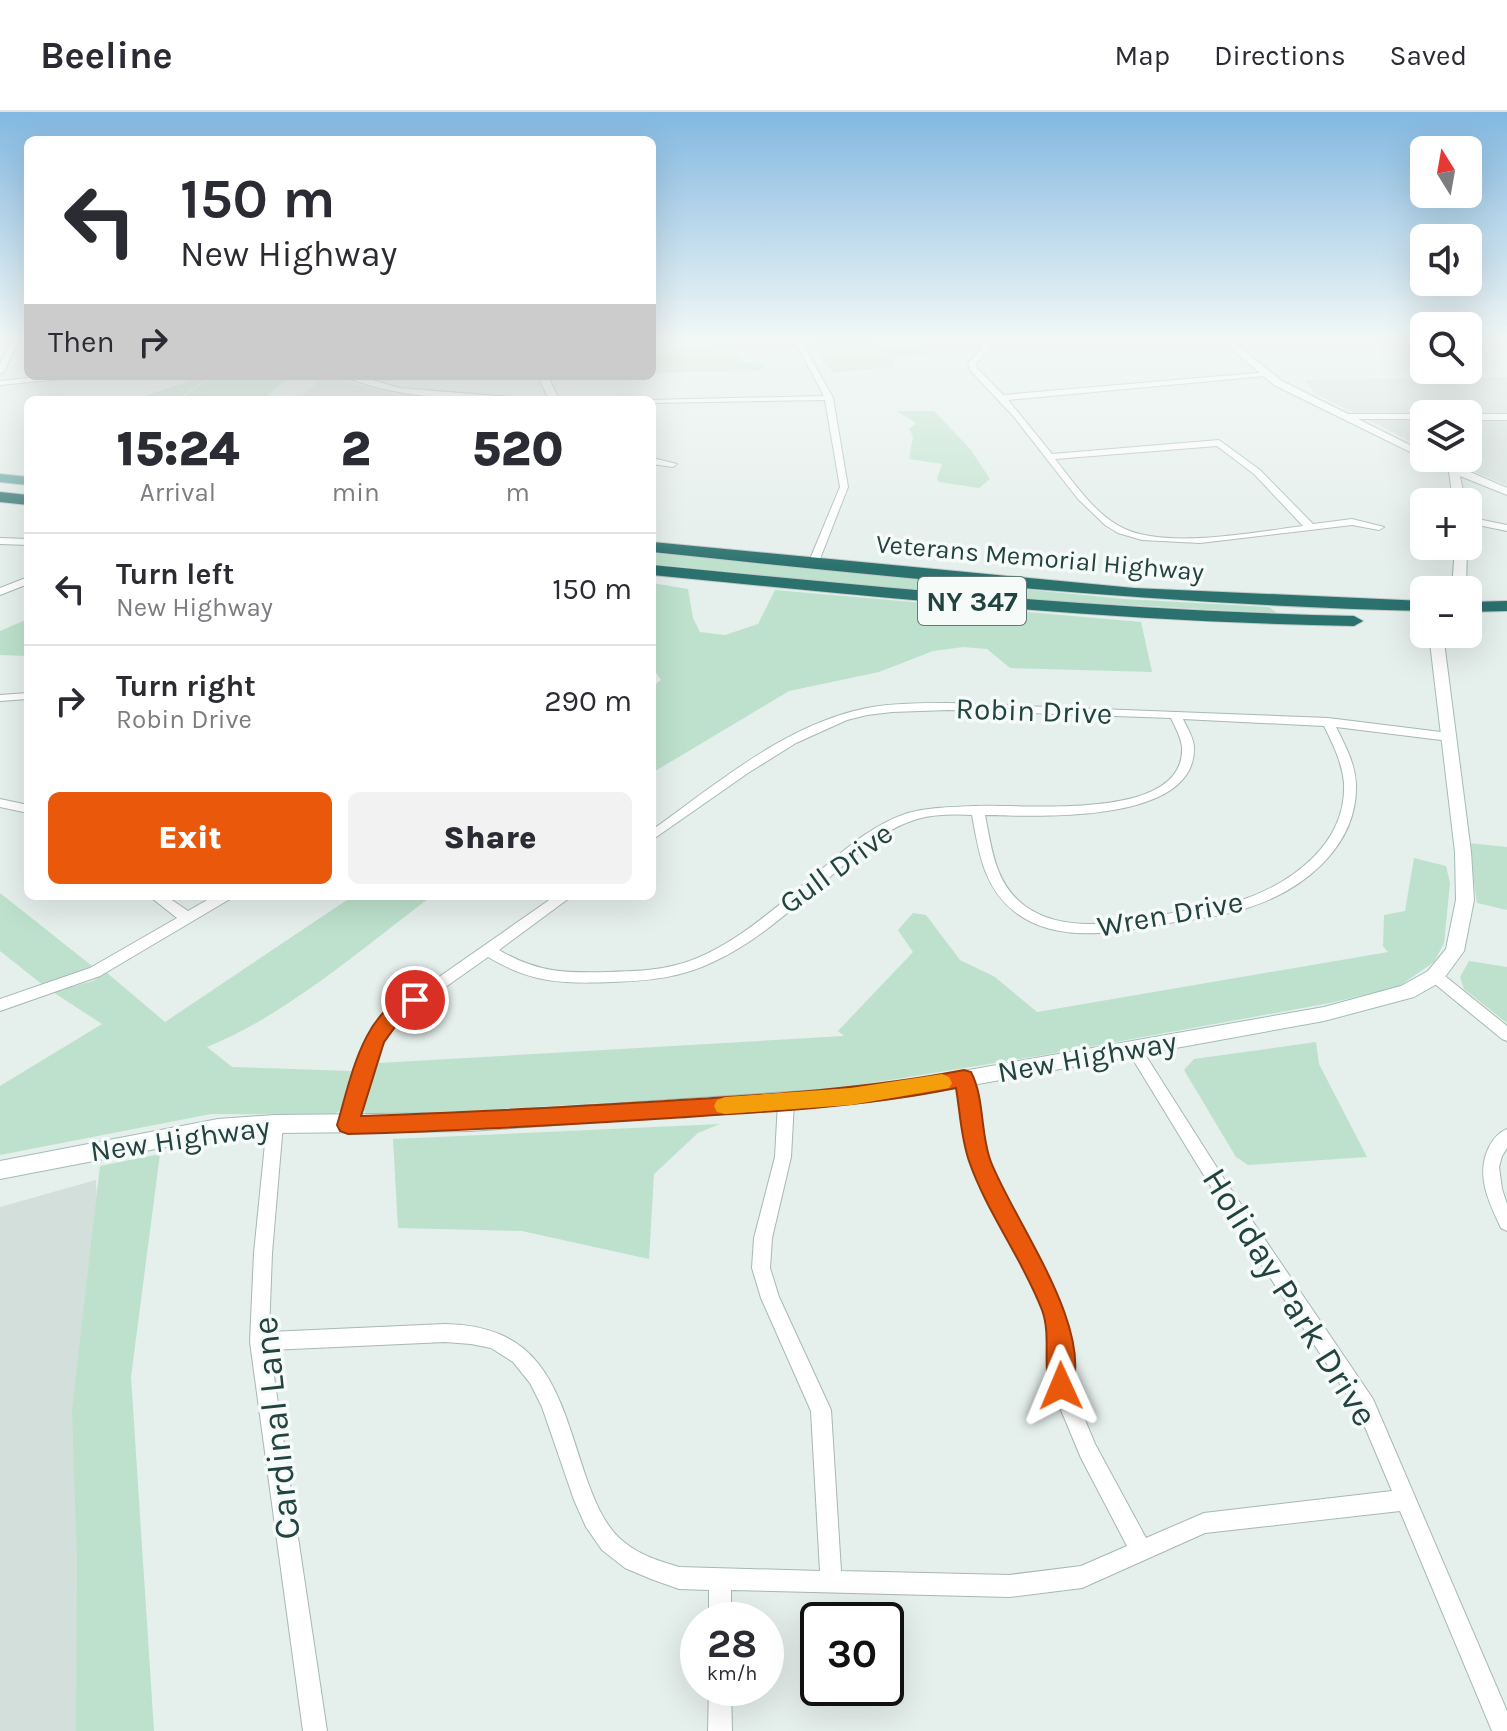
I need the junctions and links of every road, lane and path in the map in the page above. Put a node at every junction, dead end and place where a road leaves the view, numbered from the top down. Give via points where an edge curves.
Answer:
1 (832, 416) edge
2 (1015, 416) edge
3 (1344, 416) joint
4 (1410, 416) edge
5 (1482, 417) edge
6 (1507, 417) edge
7 (1410, 449) edge
8 (1049, 457) junction
9 (656, 462) edge
10 (673, 464) dead end
11 (1457, 472) edge
12 (0, 481) edge
13 (24, 483) edge
14 (1507, 492) edge
15 (0, 497) edge
16 (24, 500) edge
17 (1482, 523) edge
18 (1310, 527) junction
19 (1379, 527) dead end
20 (1507, 528) edge
21 (0, 541) edge
22 (24, 542) edge
23 (656, 547) edge
24 (813, 564) junction
25 (656, 570) edge
26 (24, 582) edge
27 (0, 592) edge
28 (1410, 605) edge
29 (1507, 606) edge
30 (1482, 607) edge
31 (1410, 620) edge
32 (1482, 620) edge
33 (1507, 620) edge
34 (1438, 648) edge
35 (24, 696) edge
36 (0, 698) edge
37 (1175, 715) junction
38 (1328, 722) junction
39 (1449, 737) junction
40 (0, 803) edge
41 (24, 808) edge
42 (977, 809) junction
43 (656, 833) edge
44 (162, 900) edge
45 (218, 900) edge
46 (559, 900) edge
47 (187, 918) junction
48 (488, 950) junction
49 (1435, 976) junction
50 (0, 1005) edge
51 (1507, 1035) edge
52 (1134, 1049) junction
53 (964, 1078) junction
54 (786, 1102) junction
55 (275, 1124) junction
56 (348, 1125) junction
57 (1507, 1136) edge
58 (0, 1170) edge
59 (1507, 1223) edge
60 (259, 1342) junction
61 (1404, 1500) junction
62 (1141, 1551) junction
63 (720, 1579) junction
64 (831, 1582) junction
65 (720, 1602) edge
66 (720, 1706) edge
67 (315, 1731) edge
68 (720, 1731) edge
69 (1504, 1731) edge

1 - 24 street via 844,487
2 - 8 street
3 - 4 street
3 - 7 street
5 - 6 street
8 - 18 street via 1089,505 1122,531 1186,541
8 - 18 street via 1219,443 1257,472
9 - 10 street
11 - 14 street
12 - 13 highway
15 - 16 highway
17 - 20 street
18 - 19 street via 1352,522
21 - 22 street
23 - 24 highway, Veterans Memorial Highway / NY 347
24 - 28 highway, Veterans Memorial Highway / NY 347 via 1167,596
25 - 31 highway, Veterans Memorial Highway / NY 347 via 1122,613
26 - 27 street
29 - 30 highway
32 - 33 highway
34 - 39 street, New Highway
35 - 36 street
37 - 38 street, Robin Drive
37 - 42 street, Gull Drive via 1186,738 1187,762 1171,786 1156,795 1116,807
37 - 43 street, Robin Drive via 942,708 846,717 804,734
38 - 39 street, Robin Drive
38 - 42 street, Wren Drive via 1350,768 1350,808 1342,828 1334,845 1302,876 1246,904 1082,930 1035,919 995,883
39 - 49 street, New Highway via 1465,900 1455,951
40 - 41 street
42 - 48 street, Gull Drive via 937,811 890,824 734,944 687,968 660,974 544,978 517,969
44 - 47 street
45 - 47 street
46 - 48 street
47 - 50 street via 95,972
48 - 56 street via 391,1018 367,1058
49 - 51 street
49 - 52 street, New Highway via 1407,992 1324,1014
52 - 53 street, New Highway
52 - 61 street, Holiday Park Drive via 1366,1406
53 - 54 street, New Highway
53 - 62 street via 979,1159 1054,1309 1061,1386 1088,1451
54 - 56 street, New Highway
54 - 64 street via 783,1157 761,1268 821,1410
55 - 56 street, New Highway
55 - 58 street, New Highway via 171,1135
55 - 60 street, Cardinal Lane
57 - 59 street via 1489,1167 1493,1194
60 - 63 street via 431,1334 475,1335 499,1342 530,1366 551,1400 589,1516 611,1545 643,1566 679,1578
60 - 67 street, Cardinal Lane
61 - 62 street via 1204,1523
61 - 69 street, Holiday Park Drive
62 - 64 street via 1082,1577 1009,1586
63 - 64 street
63 - 65 street
66 - 68 street

